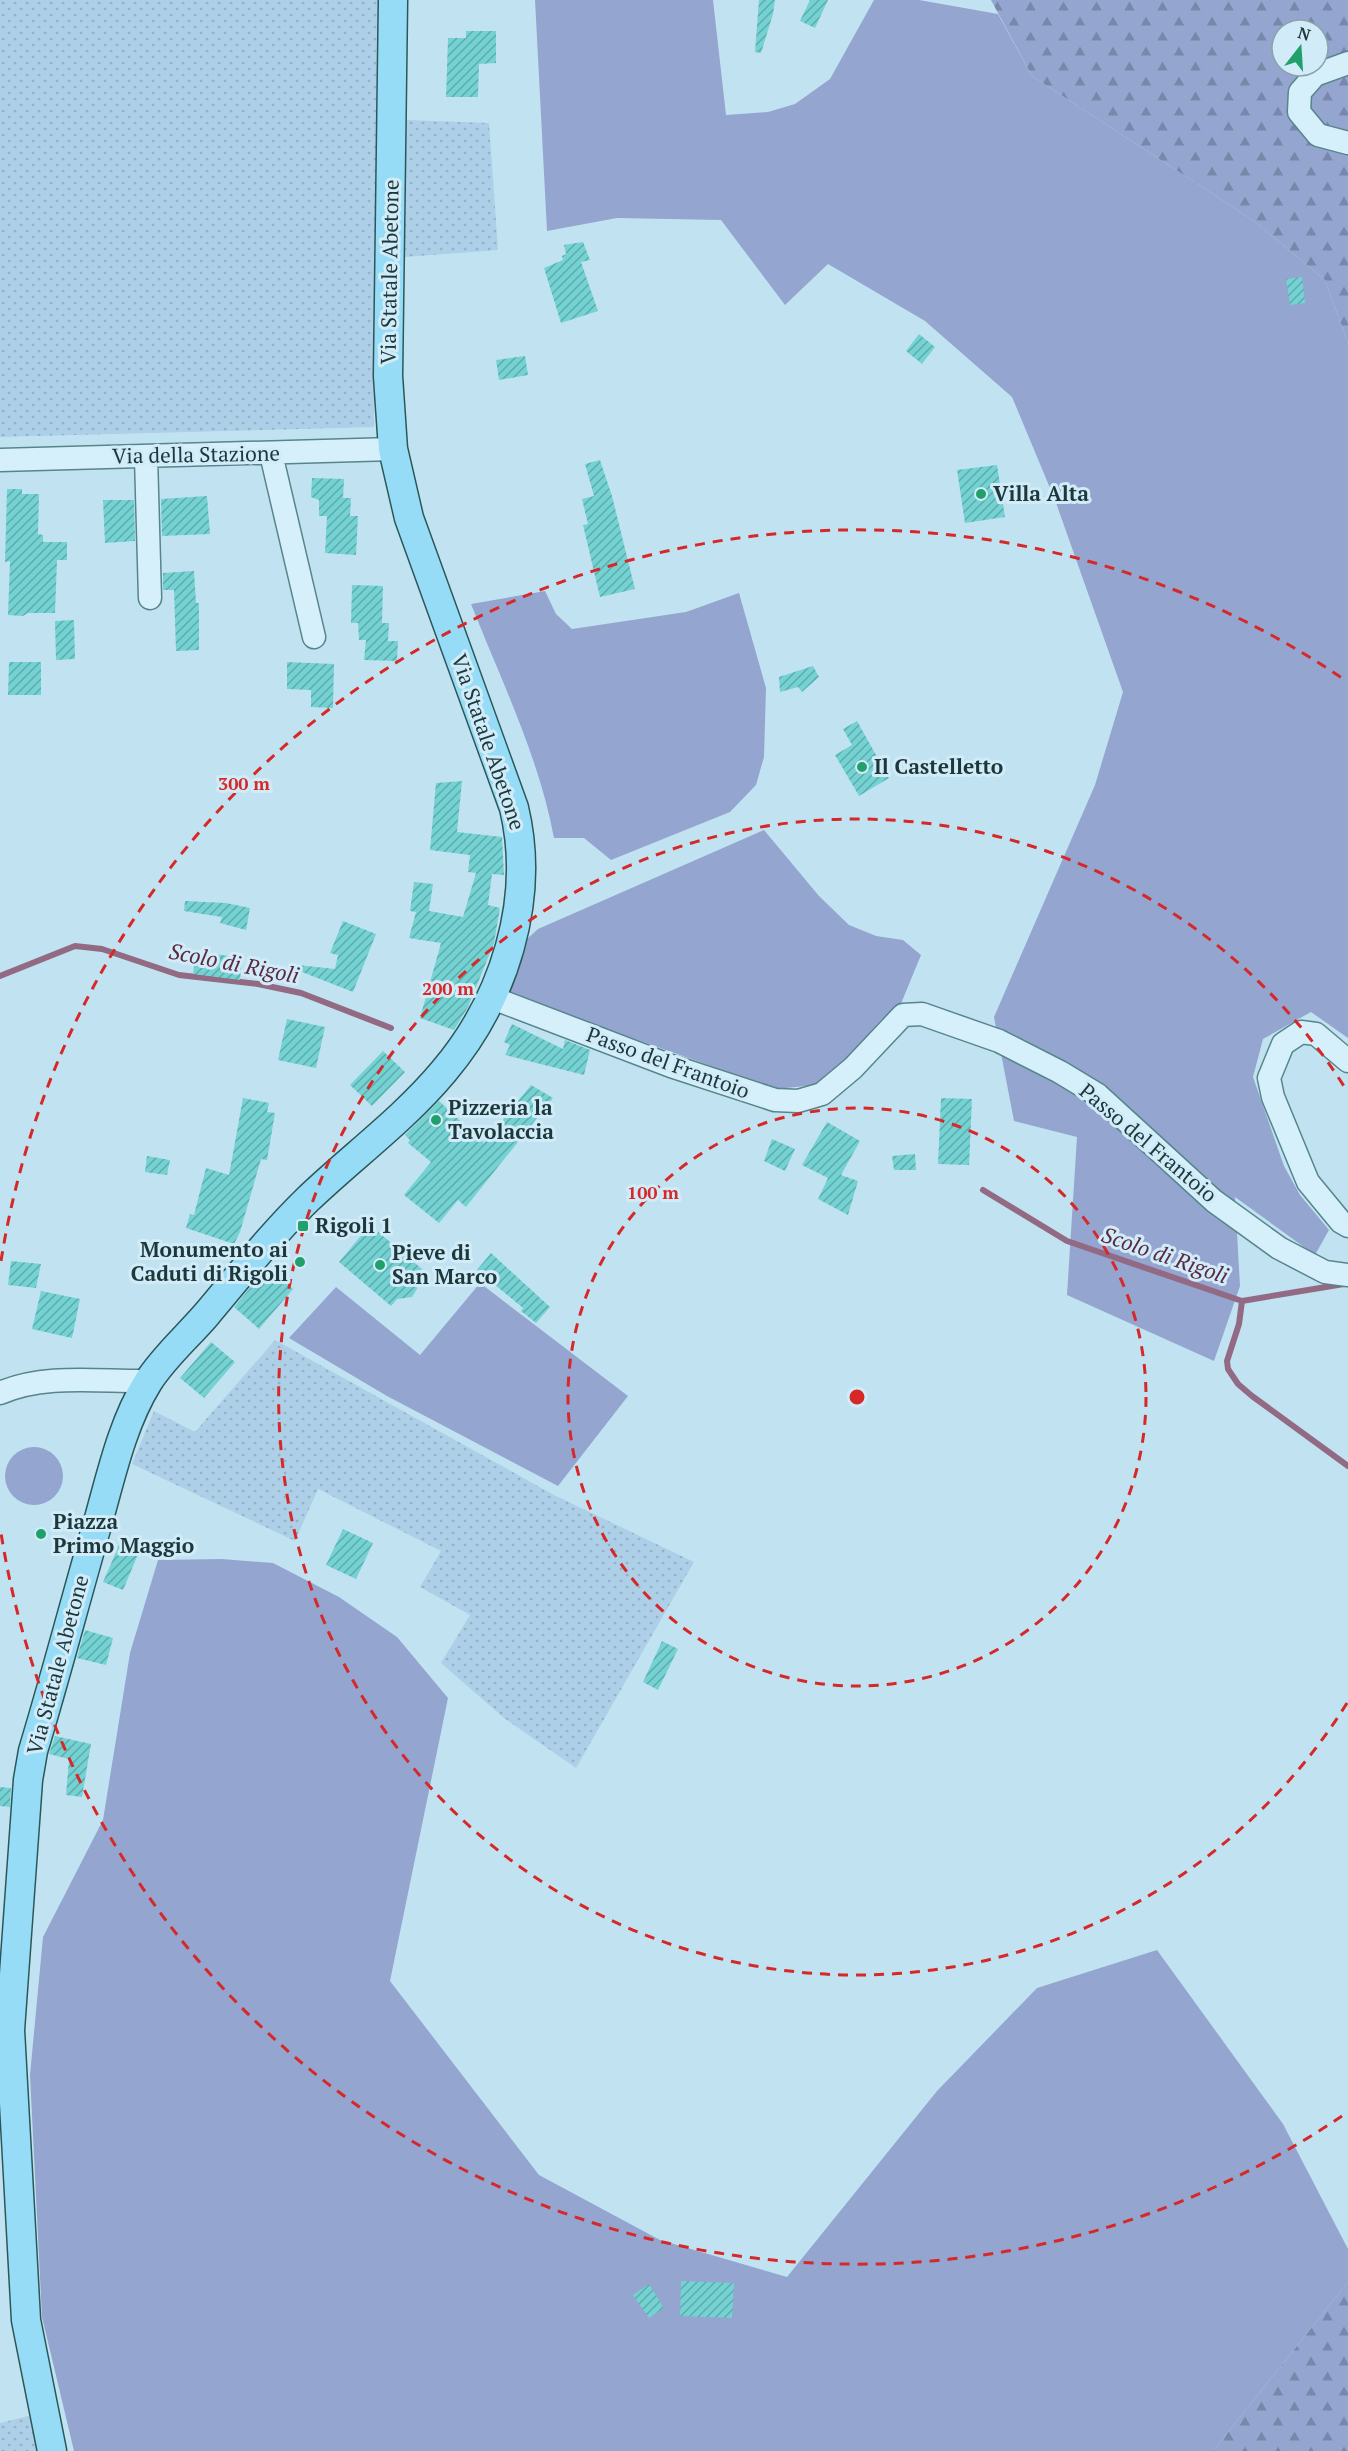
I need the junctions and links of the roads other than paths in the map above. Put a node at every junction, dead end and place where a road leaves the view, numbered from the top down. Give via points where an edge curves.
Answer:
1 (393, 0) edge
2 (1348, 63) edge
3 (1348, 143) edge
4 (393, 449) junction
5 (271, 454) junction
6 (146, 457) junction
7 (0, 460) edge
8 (150, 598) dead end
9 (314, 637) dead end
10 (490, 998) junction
11 (1348, 1061) edge
12 (1348, 1226) edge
13 (1348, 1275) edge
14 (149, 1381) junction
15 (0, 1393) edge
16 (52, 2451) edge

1 - 4 main road, Via Statale Abetone via 388,376
2 - 3 street via 1315,75 1300,92 1299,112 1318,135
4 - 5 street, Via della Stazione
4 - 10 main road, Via Statale Abetone via 409,518 520,837 521,884 516,929
5 - 6 street, Via della Stazione
5 - 9 street
6 - 7 street, Via della Stazione
6 - 8 street
10 - 13 street, Passo del Frantoio via 671,1066 786,1101 822,1094 854,1068 903,1015 922,1014 999,1041 1098,1095 1214,1201 1279,1248 1325,1272
10 - 14 main road, Via Statale Abetone via 445,1070 285,1223
11 - 12 street via 1316,1035 1301,1032 1283,1044 1269,1078 1308,1182
14 - 15 street via 54,1381
14 - 16 main road, Via Statale Abetone via 128,1425 109,1483 33,1751 24,1808 10,2030 26,2320

